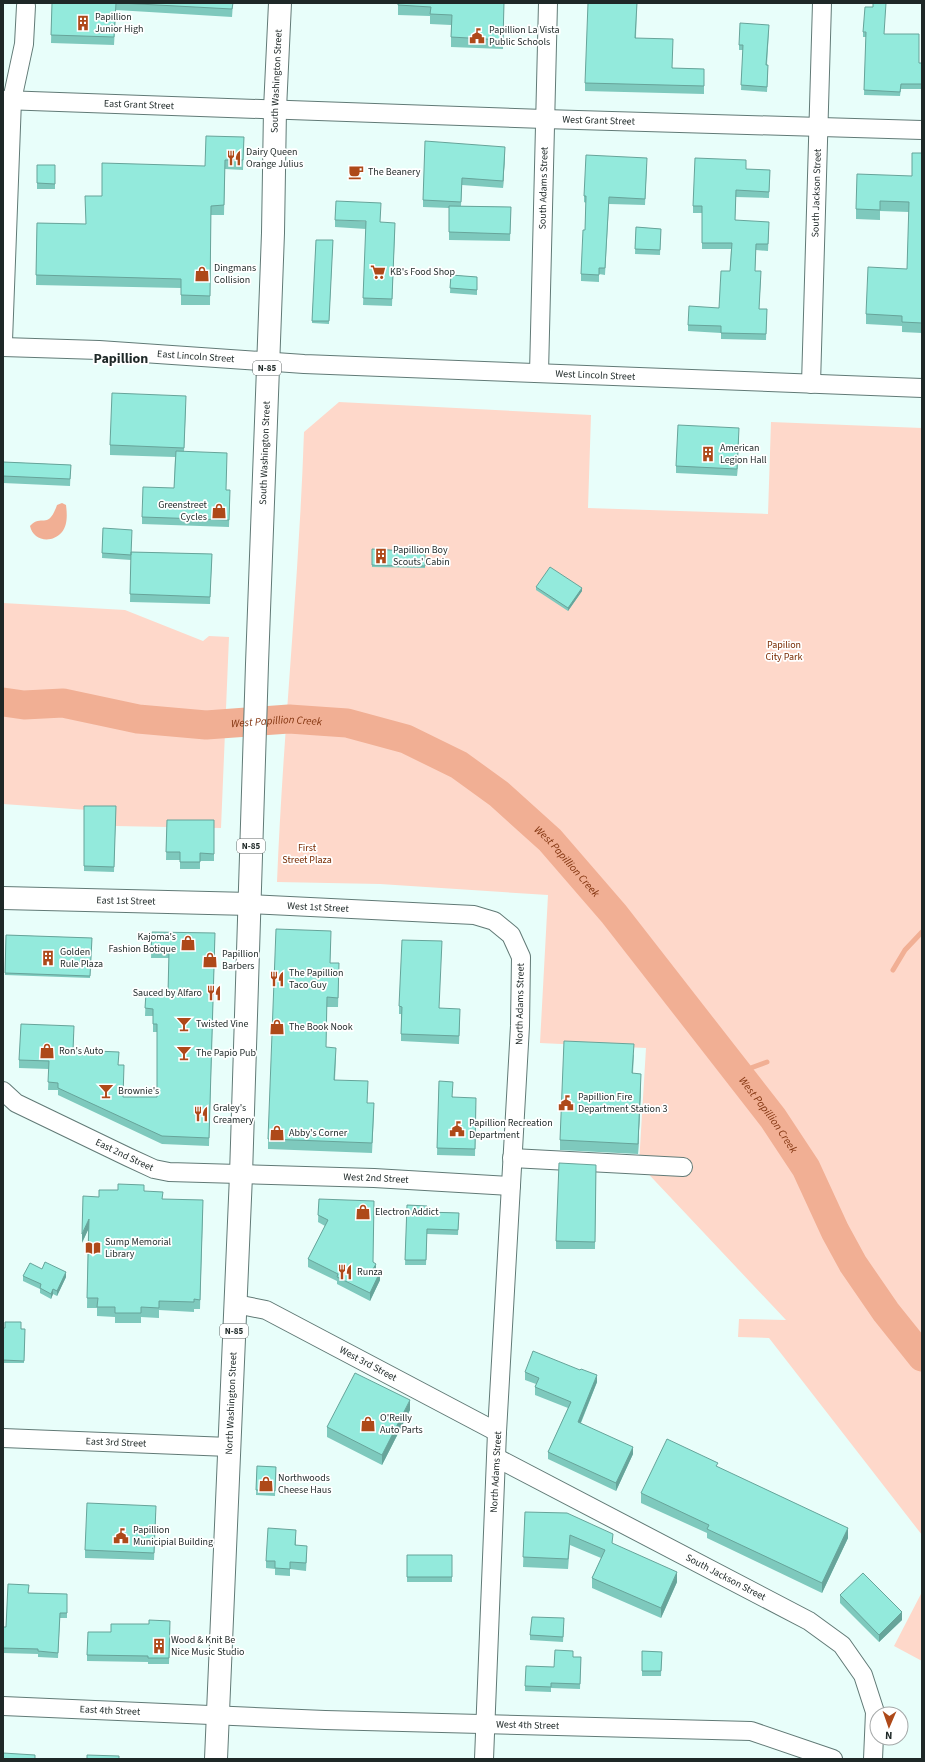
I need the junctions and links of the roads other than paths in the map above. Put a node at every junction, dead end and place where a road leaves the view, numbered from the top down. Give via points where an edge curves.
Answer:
1 (280, 3) edge
2 (548, 3) edge
3 (822, 3) edge
4 (26, 6) dead end
5 (7, 100) edge
6 (275, 109) junction
7 (544, 119) junction
8 (818, 127) junction
9 (922, 130) edge
10 (3, 341) edge
11 (3, 347) edge
12 (268, 362) junction
13 (539, 373) junction
14 (811, 384) junction
15 (922, 388) edge
16 (3, 898) edge
17 (250, 904) junction
18 (386, 911) joint
19 (7, 1098) edge
20 (512, 1158) junction
21 (683, 1167) dead end
22 (241, 1175) junction
23 (511, 1186) junction
24 (236, 1304) junction
25 (497, 1432) junction
26 (3, 1438) edge
27 (229, 1447) junction
28 (497, 1458) junction
29 (3, 1706) edge
30 (217, 1716) junction
31 (486, 1725) junction
32 (216, 1759) edge
33 (484, 1759) edge
34 (832, 1759) edge
35 (873, 1759) edge

1 - 6 main road, South Washington Street / N-85
2 - 7 street, South Adams Street
3 - 8 street, South Jackson Street
4 - 5 street via 24,44
5 - 6 street, East Grant Street
5 - 10 street
6 - 7 street, West Grant Street
6 - 12 main road, South Washington Street / N-85
7 - 8 street, West Grant Street
7 - 13 street, South Adams Street
8 - 9 street, West Grant Street
8 - 14 street, South Jackson Street
11 - 12 street, East Lincoln Street
12 - 13 street, West Lincoln Street
12 - 17 main road, South Washington Street / N-85
13 - 14 street, West Lincoln Street
14 - 15 street, West Lincoln Street
16 - 17 main road, East 1st Street
17 - 18 street, West 1st Street
17 - 22 main road, North Washington Street / N-85
18 - 20 street, North Adams Street via 474,915 494,920 511,935 521,957 520,1026
19 - 22 street, East 2nd Street via 154,1169
20 - 21 street
20 - 23 street, North Adams Street
22 - 23 street, West 2nd Street via 374,1178
22 - 24 main road, North Washington Street / N-85
23 - 25 street, North Adams Street
24 - 25 street, West 3rd Street via 266,1310
24 - 27 main road, North Washington Street / N-85
25 - 28 street, North Adams Street
26 - 27 street, East 3rd Street
27 - 30 main road, North Washington Street / N-85
28 - 31 street, North Adams Street
28 - 35 street, South Jackson Street via 809,1621 842,1645 863,1675 875,1712
29 - 30 street, East 4th Street
30 - 31 street, West 4th Street
30 - 32 main road, North Washington Street / N-85
31 - 33 street, North Adams Street
31 - 34 street, West 4th Street via 751,1731

